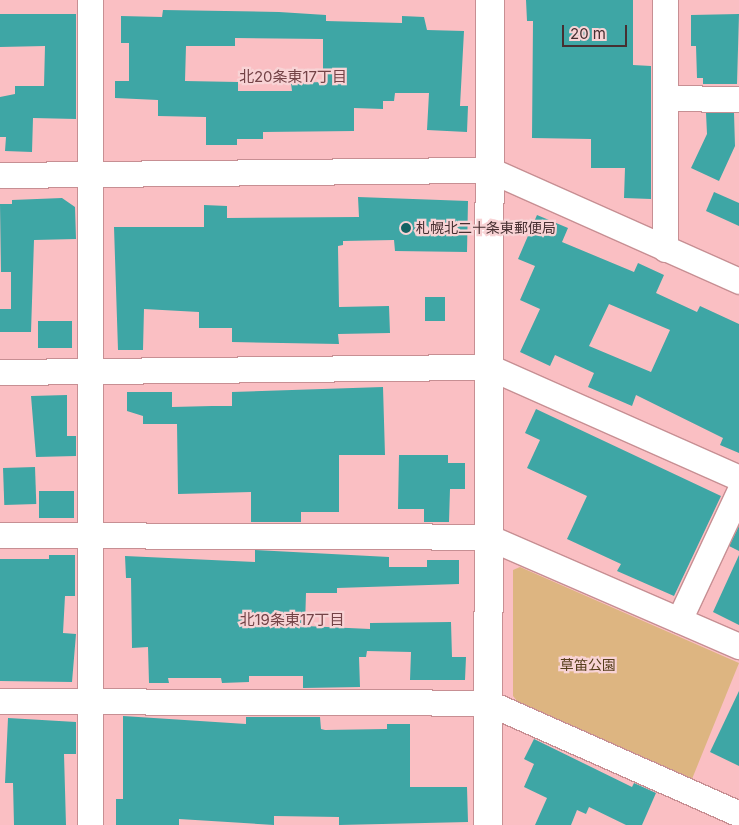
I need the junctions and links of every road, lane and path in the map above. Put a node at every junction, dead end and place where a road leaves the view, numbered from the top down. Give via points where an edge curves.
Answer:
1 (90, 0) edge
2 (490, 0) edge
3 (666, 0) edge
4 (665, 98) junction
5 (739, 99) edge
6 (490, 170) junction
7 (89, 172) junction
8 (0, 174) edge
9 (665, 249) junction
10 (739, 282) edge
11 (489, 367) junction
12 (92, 371) junction
13 (0, 372) edge
14 (739, 478) edge
15 (739, 492) edge
16 (92, 534) junction
17 (0, 535) edge
18 (488, 537) junction
19 (679, 620) junction
20 (739, 646) edge
21 (0, 701) edge
22 (90, 701) junction
23 (489, 702) junction
24 (739, 814) edge
25 (90, 825) edge
26 (488, 825) edge

1 - 7 street
2 - 6 street
3 - 4 street
4 - 5 street
4 - 9 street
6 - 7 street
6 - 9 street
6 - 11 street
7 - 8 street
7 - 12 street
9 - 10 street
11 - 12 street
11 - 14 street
11 - 18 street
12 - 13 street
12 - 16 street
15 - 19 street
16 - 17 street
16 - 18 street
16 - 22 street
18 - 19 street
18 - 23 street
19 - 20 street
21 - 22 street
22 - 23 street
22 - 25 street
23 - 24 street
23 - 26 street

